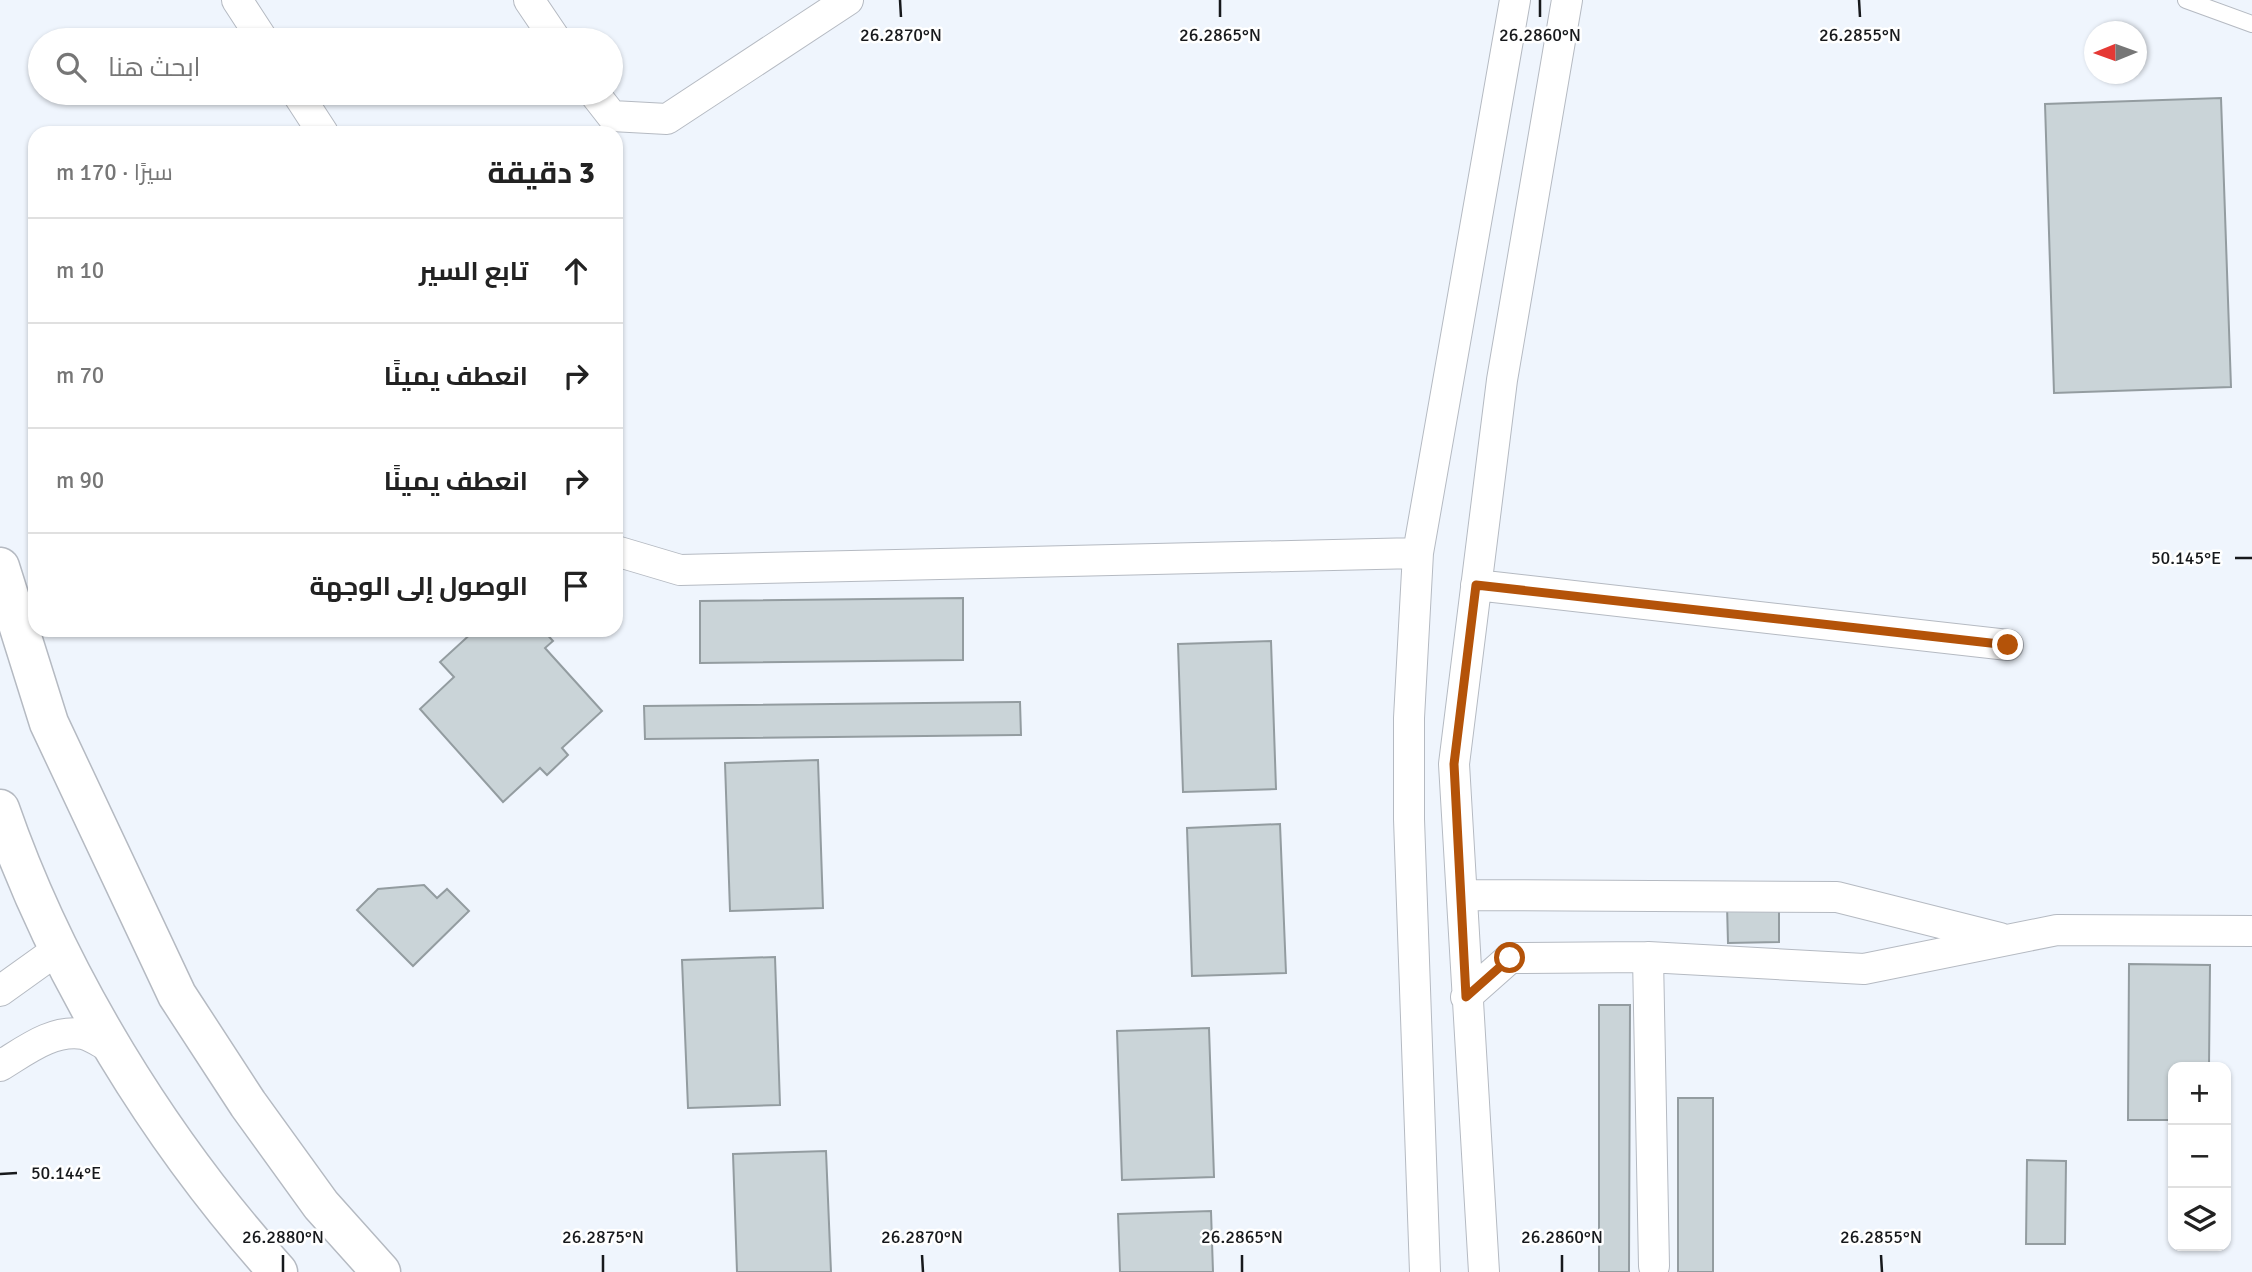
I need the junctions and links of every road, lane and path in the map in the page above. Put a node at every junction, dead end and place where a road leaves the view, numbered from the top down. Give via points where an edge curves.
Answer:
1 (237, 0) edge
2 (529, 0) edge
3 (848, 0) edge
4 (1515, 0) edge
5 (1566, 0) edge
6 (2186, 0) edge
7 (2252, 24) edge
8 (255, 28) edge
9 (548, 28) edge
10 (305, 105) edge
11 (603, 105) edge
12 (318, 126) edge
13 (623, 553) edge
14 (1418, 553) junction
15 (0, 567) edge
16 (1476, 585) junction
17 (2008, 645) dead end
18 (0, 809) edge
19 (1463, 895) junction
20 (2252, 931) edge
21 (2007, 940) junction
22 (60, 948) junction
23 (1648, 957) junction
24 (0, 991) edge
25 (1466, 997) junction
26 (113, 1049) junction
27 (0, 1066) edge
28 (1654, 1266) dead end
29 (278, 1272) edge
30 (381, 1272) edge
31 (1425, 1272) edge
32 (1484, 1272) edge

1 - 8 street
2 - 9 street
3 - 11 street via 667,119 612,116
4 - 14 street
5 - 16 street via 1502,380
6 - 7 lane
10 - 12 street
13 - 14 street via 680,570
14 - 31 street via 1409,819
15 - 30 main road via 49,723 177,995 321,1205
16 - 17 street
16 - 19 street via 1454,764
18 - 22 main road
19 - 21 street via 1837,897
19 - 25 street
20 - 21 street via 2057,930
21 - 23 street via 1864,969
22 - 24 street
22 - 26 main road
23 - 25 street via 1510,958
23 - 28 street
25 - 32 street
26 - 27 street via 84,1034 59,1035
26 - 29 main road via 185,1156

